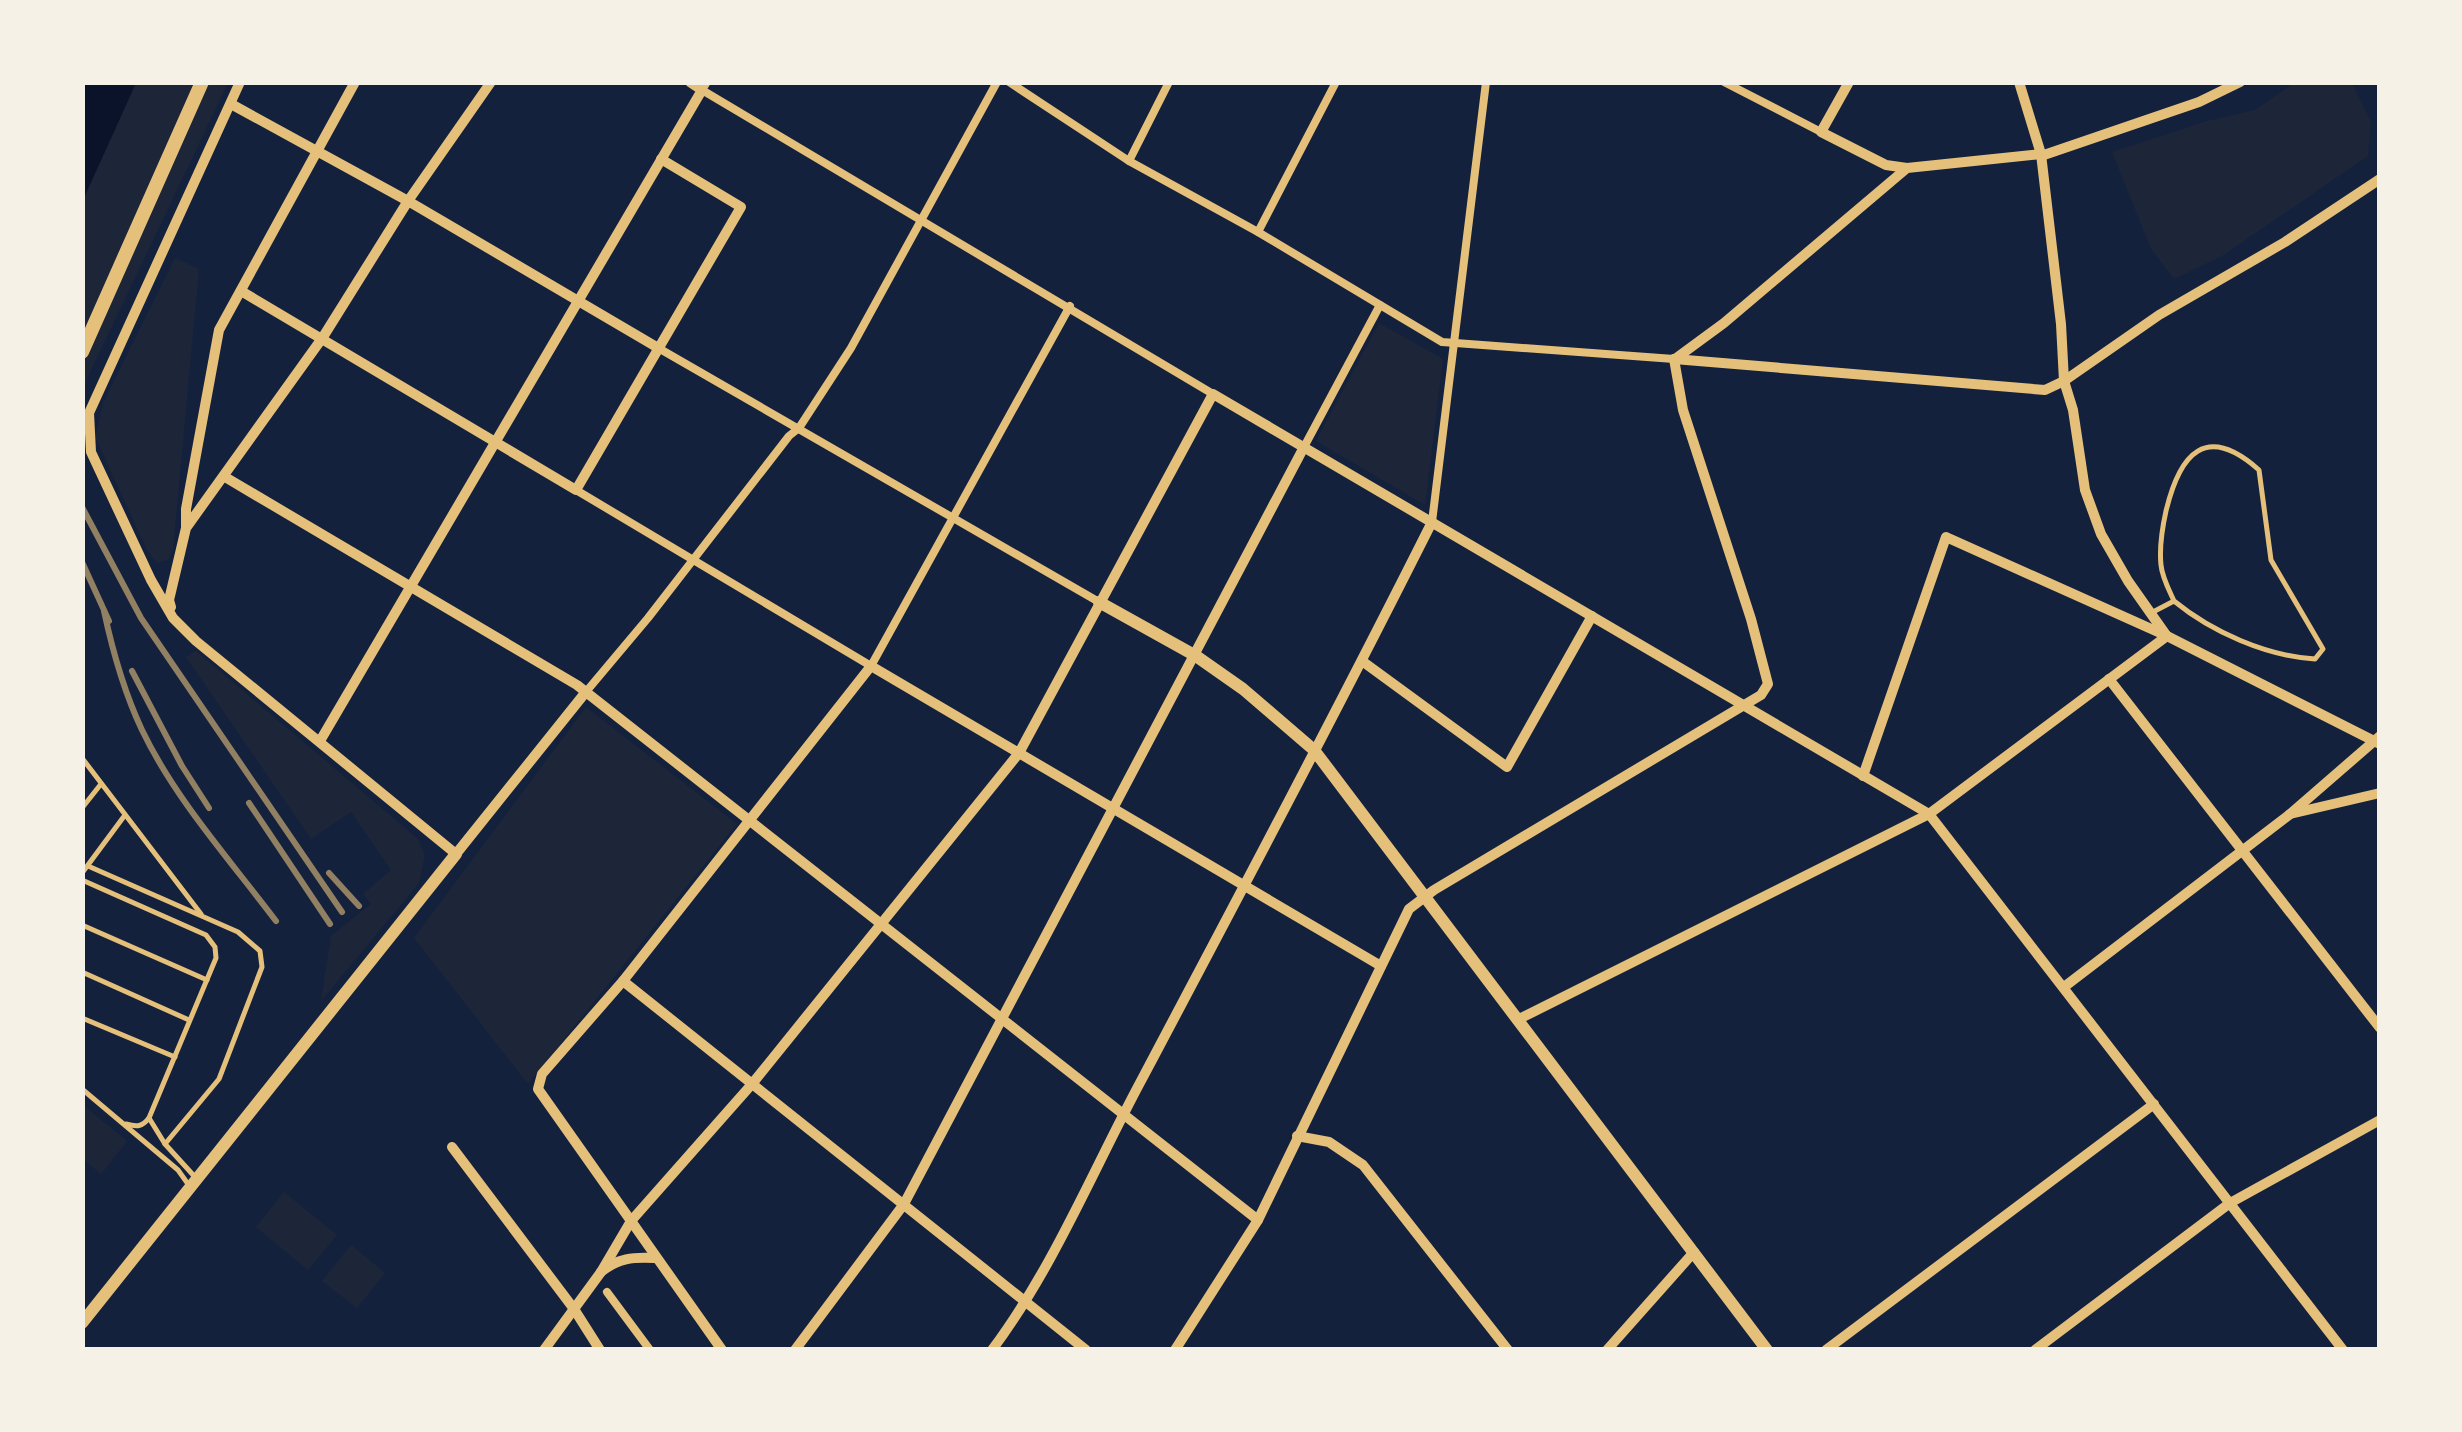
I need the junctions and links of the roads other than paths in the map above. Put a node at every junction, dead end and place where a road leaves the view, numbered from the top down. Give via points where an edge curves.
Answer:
1 (202, 82) edge
2 (240, 82) edge
3 (355, 82) edge
4 (491, 82) edge
5 (690, 82) edge
6 (997, 82) edge
7 (1009, 82) edge
8 (1169, 82) edge
9 (1336, 82) edge
10 (1486, 82) edge
11 (1724, 82) edge
12 (1848, 82) edge
13 (2019, 82) edge
14 (2240, 82) edge
15 (704, 86) edge
16 (2195, 89) dead end
17 (2199, 102) junction
18 (231, 104) junction
19 (1821, 132) junction
20 (317, 150) junction
21 (2041, 155) junction
22 (661, 159) junction
23 (1128, 161) junction
24 (1908, 168) junction
25 (2380, 179) edge
26 (408, 201) junction
27 (921, 220) junction
28 (1258, 232) junction
29 (241, 291) junction
30 (578, 299) junction
31 (1380, 305) junction
32 (1070, 306) junction
33 (323, 338) junction
34 (1456, 343) junction
35 (660, 349) junction
36 (82, 352) edge
37 (1674, 360) junction
38 (2064, 381) junction
39 (1214, 394) junction
40 (799, 428) junction
41 (493, 443) junction
42 (1304, 447) junction
43 (225, 476) junction
44 (576, 490) junction
45 (954, 516) junction
46 (1432, 522) junction
47 (186, 528) junction
48 (692, 558) junction
49 (409, 586) junction
50 (2174, 601) junction
51 (1099, 602) junction
52 (2150, 613) junction
53 (1592, 616) junction
54 (173, 618) junction
55 (2167, 636) junction
56 (1196, 656) junction
57 (1362, 661) junction
58 (871, 666) junction
59 (2109, 679) junction
60 (586, 692) junction
61 (1742, 705) junction
62 (2377, 740) edge
63 (320, 741) junction
64 (1019, 753) junction
65 (1316, 753) junction
66 (82, 758) edge
67 (1863, 776) junction
68 (101, 784) junction
69 (2380, 792) edge
70 (1111, 807) junction
71 (82, 808) edge
72 (1929, 814) junction
73 (125, 815) junction
74 (2289, 815) junction
75 (752, 819) junction
76 (2242, 851) junction
77 (456, 854) junction
78 (88, 866) junction
79 (82, 877) edge
80 (1245, 885) junction
81 (1424, 896) junction
82 (202, 916) junction
83 (881, 923) junction
84 (82, 925) edge
85 (1381, 966) junction
86 (82, 972) edge
87 (206, 980) junction
88 (623, 980) junction
89 (2064, 987) junction
90 (82, 1018) edge
91 (1001, 1018) junction
92 (190, 1020) junction
93 (1518, 1020) junction
94 (2380, 1028) edge
95 (175, 1057) junction
96 (752, 1084) junction
97 (82, 1089) edge
98 (2154, 1104) junction
99 (1123, 1114) junction
100 (149, 1118) junction
101 (2380, 1120) edge
102 (123, 1124) junction
103 (1297, 1136) junction
104 (165, 1144) junction
105 (452, 1146) dead end
106 (194, 1183) junction
107 (2230, 1203) junction
108 (904, 1204) junction
109 (1258, 1220) junction
110 (631, 1221) junction
111 (1694, 1252) junction
112 (654, 1258) junction
113 (601, 1272) junction
114 (607, 1292) dead end
115 (1027, 1303) junction
116 (574, 1309) junction
117 (82, 1323) edge
118 (544, 1350) edge
119 (600, 1350) edge
120 (650, 1350) edge
121 (722, 1350) edge
122 (795, 1350) edge
123 (992, 1350) edge
124 (1086, 1350) edge
125 (1176, 1350) edge
126 (1508, 1350) edge
127 (1607, 1350) edge
128 (1767, 1350) edge
129 (1826, 1350) edge
130 (2035, 1350) edge
131 (2343, 1350) edge

1 - 36 main road
2 - 18 street
3 - 20 street
4 - 26 street
5 - 15 street
6 - 27 street
7 - 23 street
8 - 23 street
9 - 28 street
10 - 34 street
11 - 19 street
12 - 19 street
13 - 21 street
14 - 17 street
15 - 22 street
15 - 27 street
16 - 17 street
17 - 21 street
18 - 20 street
18 - 54 street via 89,413 90,452
19 - 24 street via 1886,165
20 - 26 street
20 - 29 street
21 - 24 street
21 - 38 street
22 - 30 street
22 - 35 street via 741,207
23 - 28 street
24 - 37 street
25 - 38 street
26 - 30 street
26 - 33 street
27 - 32 street
27 - 40 street
28 - 31 street
29 - 33 street
29 - 47 street via 219,330
30 - 35 street
30 - 41 street
31 - 34 street via 1442,342
31 - 42 street
32 - 39 street
32 - 45 street
33 - 41 street
33 - 43 street
34 - 37 street
34 - 46 street
35 - 40 street
35 - 44 street
37 - 38 street via 2045,390
37 - 61 street via 1683,410 1768,684
38 - 52 street via 2085,490 2101,534
39 - 42 street
39 - 51 street
40 - 45 street
40 - 48 street
41 - 44 street
41 - 49 street
42 - 46 street
42 - 56 street
43 - 47 street
43 - 49 street
44 - 48 street
45 - 51 street
45 - 58 street
46 - 53 street
46 - 57 street
47 - 54 street via 169,600
48 - 58 street
48 - 60 street
49 - 60 street
49 - 63 street
50 - 50 lane via 2196,618 2290,658 2315,658 2323,649 2271,560 2259,470 2242,456 2213,446 2190,454 2174,479 2160,536 2161,568
50 - 52 lane
51 - 56 street
51 - 64 street
52 - 55 street
53 - 57 street via 1507,766
53 - 61 street
54 - 63 street
55 - 59 street
55 - 62 street
55 - 67 street via 1946,537
56 - 65 street
56 - 70 street
57 - 65 street
58 - 64 street
58 - 75 street
59 - 72 street
59 - 76 street
60 - 75 street
60 - 77 street
61 - 67 street
61 - 81 street
62 - 74 street
63 - 77 street
64 - 70 street
64 - 83 street
65 - 80 street
65 - 81 street
66 - 68 lane
67 - 72 street
68 - 71 lane
68 - 73 lane
69 - 74 street
70 - 80 street
70 - 91 street
72 - 89 street
72 - 93 street
73 - 78 lane
73 - 82 lane
74 - 76 street
75 - 83 street
75 - 88 street
76 - 89 street
76 - 94 street
77 - 106 street
78 - 79 lane
78 - 82 lane
79 - 87 lane via 206,936 216,958
80 - 85 street
80 - 99 street
81 - 85 street via 1408,909
81 - 93 street
82 - 104 lane via 238,932 260,951 262,967 219,1079
83 - 91 street
83 - 96 street
84 - 87 lane
85 - 103 street
86 - 92 lane
87 - 92 lane
88 - 96 street
88 - 110 street via 542,1074 538,1090
89 - 98 street
90 - 95 lane
91 - 99 street
91 - 108 street
92 - 95 lane
93 - 111 street
95 - 100 lane
96 - 108 street
96 - 110 street
97 - 102 lane
98 - 107 street
98 - 129 street
99 - 109 street
99 - 115 street
100 - 102 lane
100 - 104 lane
101 - 107 street
102 - 106 lane
103 - 109 street
103 - 126 street via 1329,1142 1362,1165
104 - 106 lane
105 - 116 street
106 - 117 street
107 - 130 street
107 - 131 street
108 - 115 street
108 - 122 street
109 - 125 street
110 - 112 street
110 - 113 street
111 - 127 street
111 - 128 street
112 - 113 street via 628,1258
112 - 121 street
113 - 116 street
114 - 120 street
115 - 123 street
115 - 124 street
116 - 118 street
116 - 119 street

